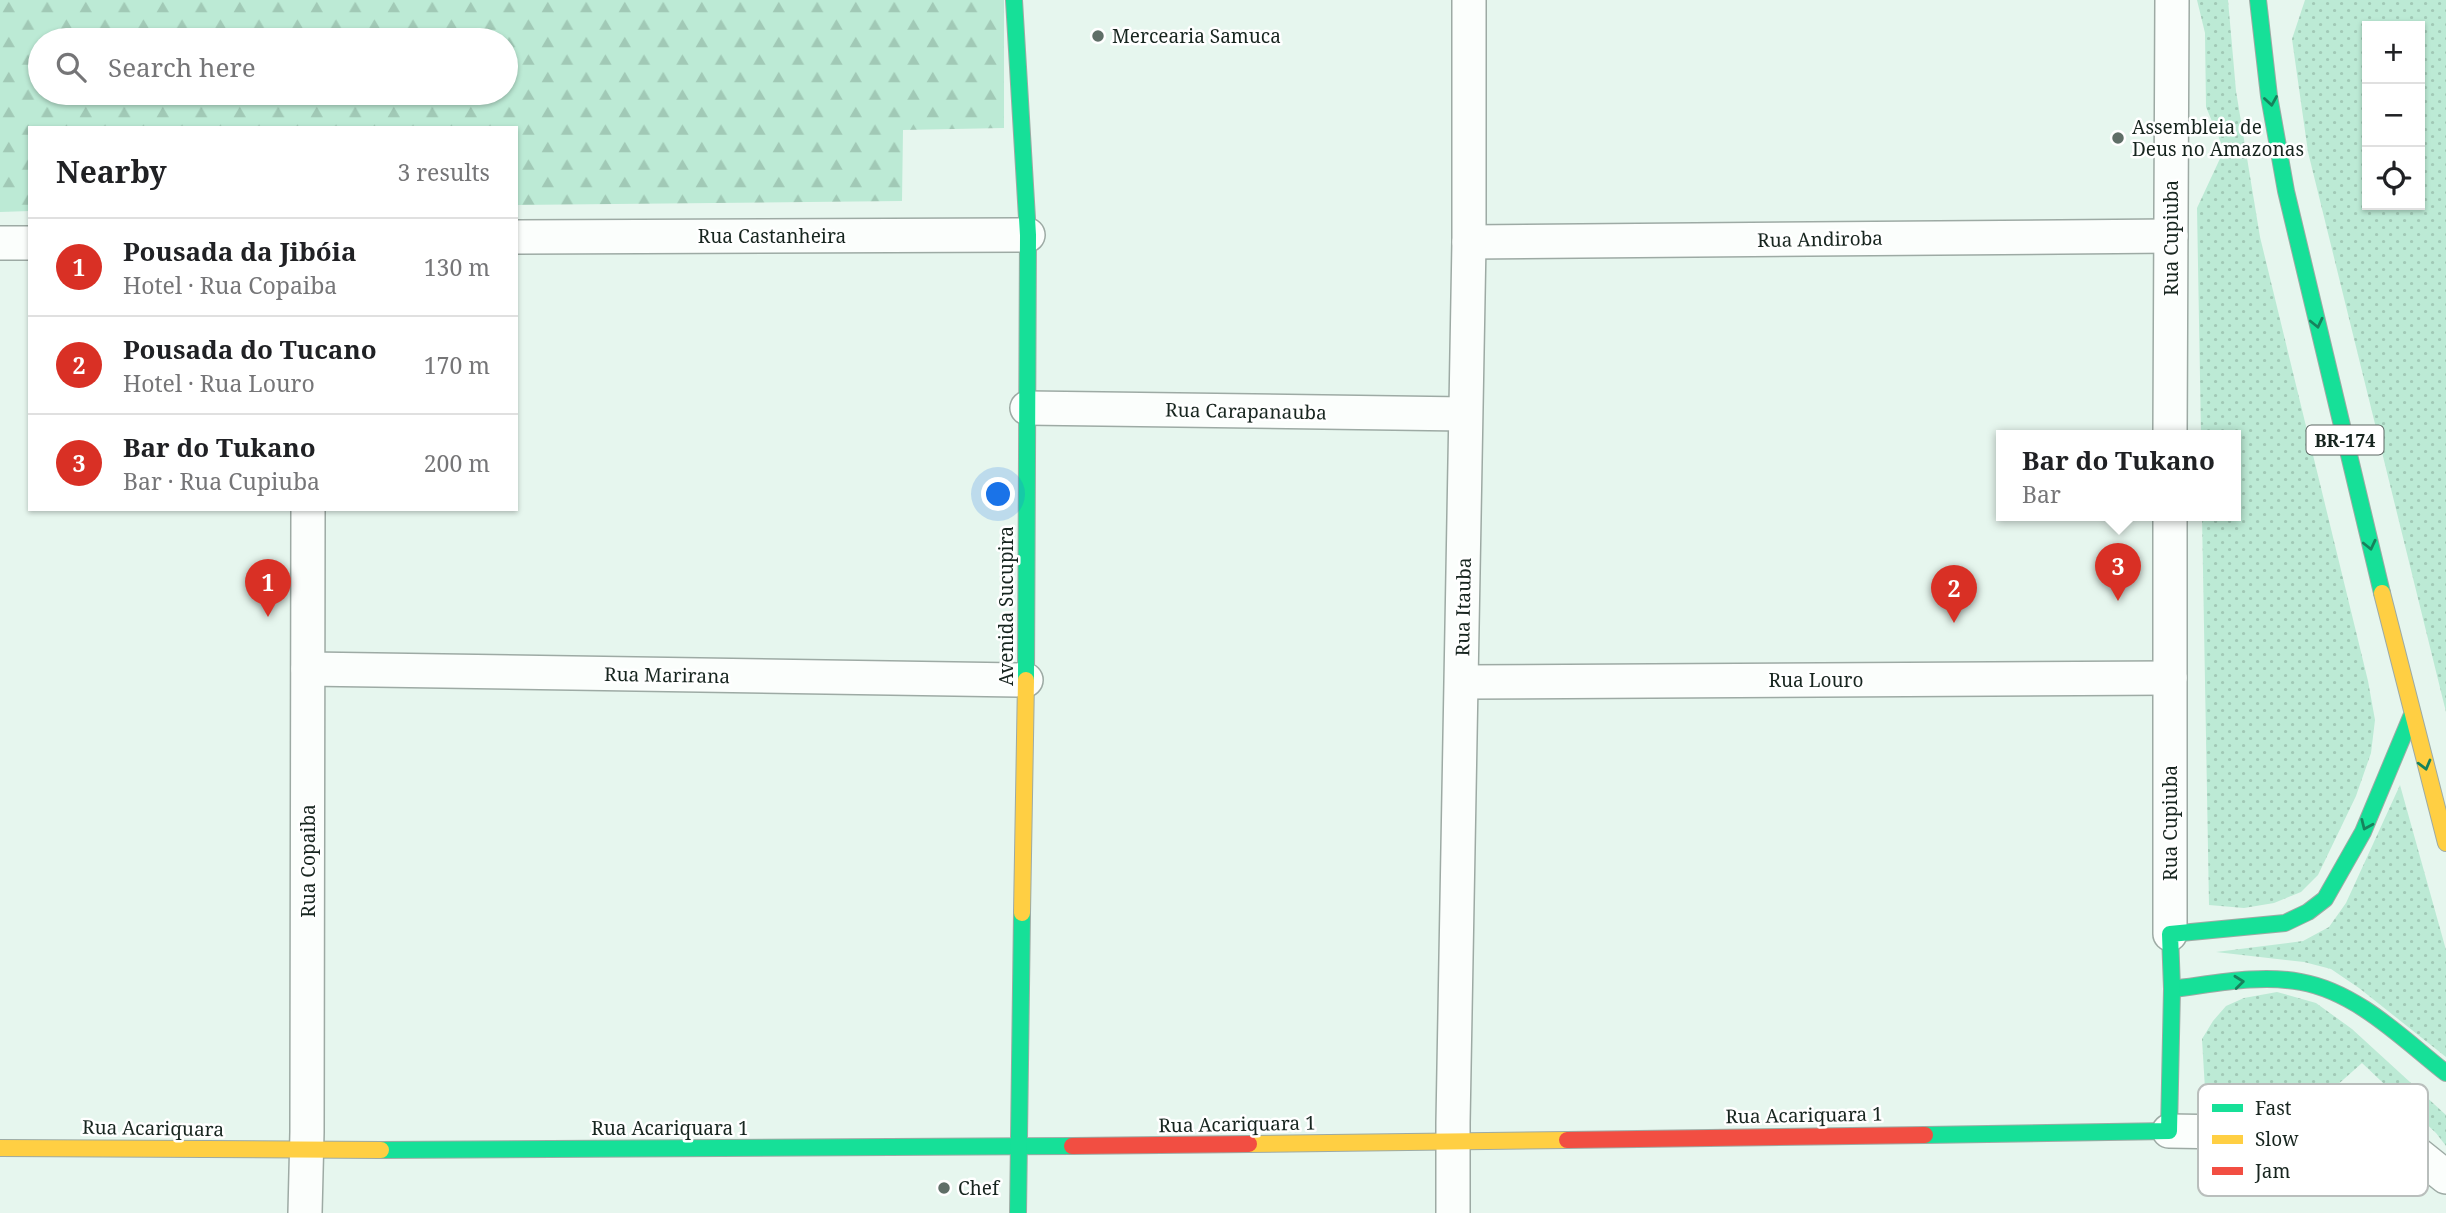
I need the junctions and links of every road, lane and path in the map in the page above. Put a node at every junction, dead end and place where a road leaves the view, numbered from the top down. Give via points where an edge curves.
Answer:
1 (1014, 0) edge
2 (1469, 0) edge
3 (2172, 0) edge
4 (2258, 0) edge
5 (2276, 0) edge
6 (2260, 33) junction
7 (1028, 235) junction
8 (2171, 236) junction
9 (518, 237) edge
10 (1469, 242) junction
11 (0, 243) edge
12 (28, 243) edge
13 (1027, 408) junction
14 (1465, 414) junction
15 (2170, 430) edge
16 (308, 511) edge
17 (2170, 521) edge
18 (308, 669) junction
19 (2170, 677) junction
20 (1026, 680) junction
21 (1462, 682) junction
22 (2412, 717) junction
23 (2446, 843) edge
24 (2170, 934) junction
25 (2172, 989) junction
26 (2446, 1073) edge
27 (2169, 1131) junction
28 (2198, 1132) edge
29 (1453, 1142) junction
30 (1019, 1147) junction
31 (0, 1148) edge
32 (306, 1151) junction
33 (2428, 1163) edge
34 (2446, 1177) edge
35 (304, 1213) edge
36 (1018, 1213) edge
37 (1453, 1213) edge

1 - 7 main road, Avenida Sucupira
2 - 10 street, Rua Itauba
3 - 8 street, Rua Cupiuba
4 - 6 main road, BR-174
5 - 6 main road
6 -> 22 main road, BR-174 via 2284,186
7 - 9 street, Rua Castanheira
7 - 13 main road, Avenida Sucupira
8 - 10 street, Rua Andiroba
8 - 15 street, Rua Cupiuba
10 - 14 street, Rua Itauba
11 - 12 street
13 - 14 street, Rua Carapanauba
13 - 20 main road, Avenida Sucupira
14 - 21 street, Rua Itauba
16 - 18 street, Rua Copaiba
17 - 19 street, Rua Cupiuba
18 - 20 street, Rua Marirana
18 - 32 street, Rua Copaiba
19 - 21 street, Rua Louro
19 - 24 street, Rua Cupiuba
20 - 30 main road, Avenida Sucupira
21 - 29 street, Rua Itauba
22 -> 23 main road, BR-174
22 -> 24 main road via 2363,832 2325,900 2285,923
24 - 25 main road, Rua Cupiuba
25 -> 26 main road via 2265,979 2303,982 2340,996
25 - 27 main road, Rua Cupiuba
27 - 28 street
27 - 29 main road, Rua Acariquara 1
29 - 30 main road, Rua Acariquara 1
29 - 37 street, Rua Itauba
30 - 32 main road, Rua Acariquara 1
30 - 36 main road, Avenida Sucupira
31 - 32 main road, Rua Acariquara
32 - 35 street, Rua Copaiba
33 - 34 street

